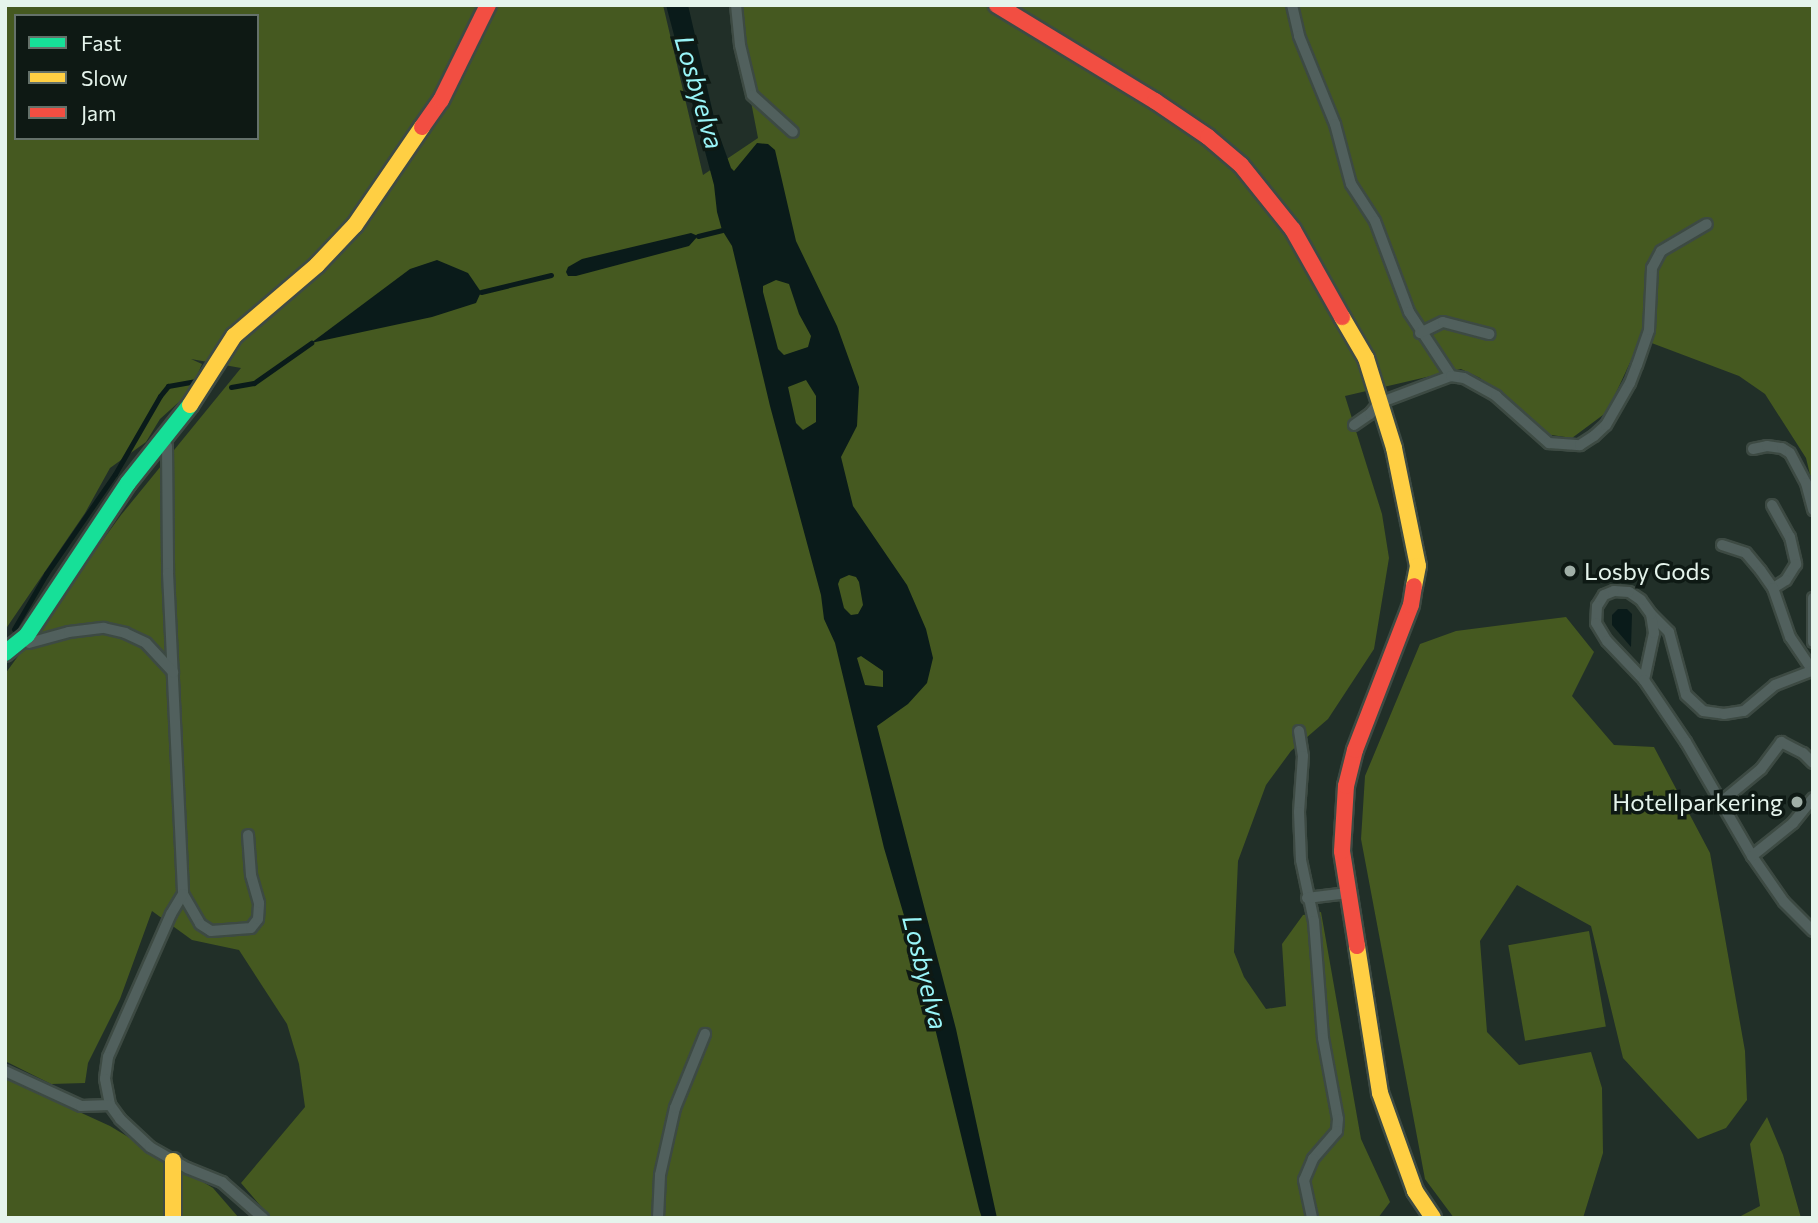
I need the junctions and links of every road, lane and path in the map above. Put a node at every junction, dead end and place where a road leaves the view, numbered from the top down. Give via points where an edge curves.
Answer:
1 (488, 5) edge
2 (736, 5) edge
3 (997, 5) edge
4 (1293, 5) edge
5 (793, 132) dead end
6 (1707, 224) dead end
7 (1420, 333) junction
8 (1489, 334) dead end
9 (1451, 376) junction
10 (1379, 402) junction
11 (1354, 425) dead end
12 (169, 436) junction
13 (1753, 449) dead end
14 (1772, 505) dead end
15 (1813, 510) edge
16 (1722, 545) dead end
17 (1773, 588) junction
18 (1813, 598) edge
19 (1651, 614) junction
20 (1813, 642) edge
21 (10, 650) edge
22 (1813, 671) edge
23 (173, 672) junction
24 (1644, 680) junction
25 (1299, 731) dead end
26 (1813, 763) edge
27 (1813, 798) edge
28 (1721, 802) junction
29 (248, 835) dead end
30 (1752, 856) junction
31 (1346, 893) junction
32 (184, 894) junction
33 (1307, 898) junction
34 (1813, 931) edge
35 (705, 1034) dead end
36 (5, 1071) edge
37 (110, 1105) junction
38 (173, 1161) junction
39 (173, 1218) edge
40 (263, 1218) edge
41 (658, 1218) edge
42 (1312, 1218) edge
43 (1433, 1218) edge

1 - 12 street via 441,100 371,203 317,265 234,336
2 - 5 lane via 752,95
3 - 10 street via 1155,101 1241,165 1293,230 1349,325 1366,358
4 - 7 lane via 1351,184 1376,221
6 - 9 lane via 1661,251 1652,268 1649,330 1634,374 1606,425 1594,436 1580,444 1549,443 1496,396
7 - 8 lane via 1443,322
7 - 9 lane
9 - 10 lane
10 - 11 lane
10 - 31 street via 1394,448 1418,566 1411,606 1355,750 1346,786 1342,851
12 - 21 street via 128,483 27,635
12 - 23 lane via 167,536
13 - 15 lane via 1775,447 1790,453 1806,482
14 - 17 lane via 1790,537 1796,564 1786,580
16 - 17 lane via 1746,553
17 - 22 lane via 1790,637
18 - 20 lane
19 - 22 lane via 1669,632 1686,695 1703,711 1744,711 1775,685
19 - 24 lane via 1654,633
19 - 24 lane via 1629,592 1614,591 1604,596 1595,614 1607,641
21 - 23 lane via 69,632 104,628 146,643
23 - 32 lane
24 - 28 lane
25 - 33 lane via 1303,756 1300,836
26 - 28 lane via 1781,742 1761,769
27 - 30 lane via 1793,824
28 - 30 lane
29 - 32 lane via 259,903 258,919 251,928 211,931 200,924
30 - 34 lane via 1784,902
31 - 33 lane
31 - 43 street via 1380,1093 1415,1191
32 - 37 lane via 108,1057 105,1079
33 - 42 lane via 1314,921 1323,1038 1338,1119 1332,1139 1307,1169 1304,1180
35 - 41 lane via 675,1108 660,1175
36 - 37 lane via 81,1106
37 - 38 lane via 142,1140
38 - 39 street
38 - 40 lane via 231,1188

